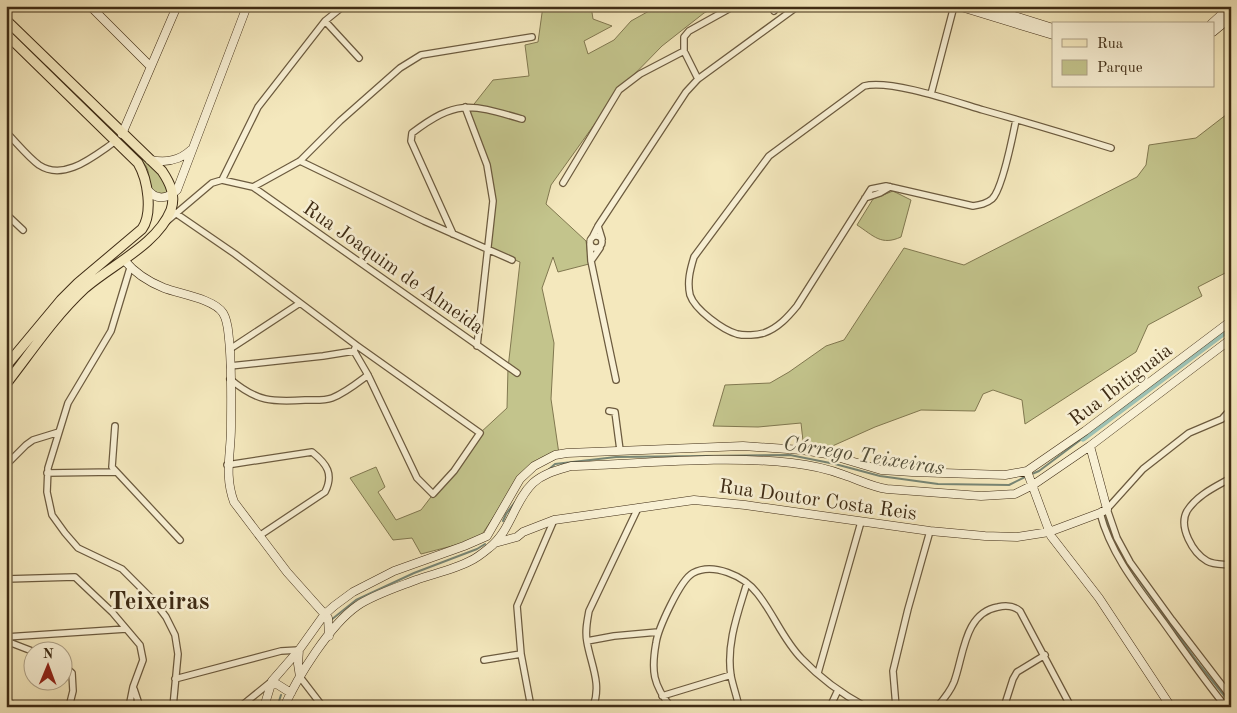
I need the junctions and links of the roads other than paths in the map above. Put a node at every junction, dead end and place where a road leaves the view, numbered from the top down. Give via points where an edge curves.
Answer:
1 (90, 6) edge
2 (177, 6) edge
3 (247, 6) edge
4 (345, 6) edge
5 (734, 6) edge
6 (798, 6) edge
7 (954, 6) edge
8 (958, 6) edge
9 (982, 6) edge
10 (1231, 6) edge
11 (1231, 17) edge
12 (6, 20) edge
13 (326, 21) junction
14 (1213, 22) edge
15 (1052, 28) edge
16 (1214, 31) edge
17 (6, 34) edge
18 (1052, 35) edge
19 (532, 37) dead end
20 (684, 51) junction
21 (359, 58) dead end
22 (150, 66) junction
23 (698, 79) junction
24 (931, 94) junction
25 (464, 107) junction
26 (129, 116) junction
27 (522, 119) dead end
28 (1016, 120) junction
29 (111, 123) junction
30 (6, 132) edge
31 (122, 134) junction
32 (116, 141) junction
33 (192, 148) junction
34 (1111, 148) dead end
35 (150, 160) junction
36 (300, 162) junction
37 (222, 180) junction
38 (563, 184) dead end
39 (253, 187) junction
40 (148, 192) junction
41 (173, 194) junction
42 (173, 212) junction
43 (6, 214) edge
44 (598, 226) junction
45 (23, 230) dead end
46 (453, 234) junction
47 (602, 240) junction
48 (590, 242) junction
49 (601, 247) junction
50 (138, 248) junction
51 (487, 249) junction
52 (124, 260) junction
53 (512, 260) dead end
54 (591, 261) junction
55 (130, 268) junction
56 (300, 303) junction
57 (1231, 321) edge
58 (1231, 339) edge
59 (477, 346) junction
60 (355, 348) junction
61 (230, 349) junction
62 (6, 366) edge
63 (230, 366) junction
64 (517, 373) dead end
65 (368, 376) junction
66 (230, 379) junction
67 (616, 380) dead end
68 (6, 384) edge
69 (1231, 409) edge
70 (610, 411) dead end
71 (115, 426) dead end
72 (59, 432) junction
73 (1090, 446) junction
74 (620, 450) junction
75 (6, 464) edge
76 (227, 465) junction
77 (116, 472) junction
78 (47, 473) junction
79 (1030, 477) junction
80 (1231, 478) edge
81 (638, 508) junction
82 (1103, 511) junction
83 (554, 520) junction
84 (861, 522) junction
85 (492, 528) junction
86 (930, 531) junction
87 (504, 532) junction
88 (523, 532) junction
89 (1049, 532) junction
90 (259, 536) junction
91 (486, 536) junction
92 (180, 540) dead end
93 (495, 543) junction
94 (1231, 565) edge
95 (6, 579) edge
96 (747, 583) junction
97 (324, 615) junction
98 (126, 629) junction
99 (658, 632) junction
100 (329, 636) junction
101 (6, 637) edge
102 (6, 640) edge
103 (587, 641) junction
104 (22, 647) edge
105 (299, 650) junction
106 (521, 654) junction
107 (1045, 655) junction
108 (484, 660) dead end
109 (72, 673) edge
110 (818, 673) junction
111 (731, 675) junction
112 (300, 677) junction
113 (175, 680) junction
114 (272, 680) junction
115 (1211, 680) junction
116 (133, 687) junction
117 (838, 690) junction
118 (291, 693) junction
119 (662, 696) junction
120 (1231, 697) edge
121 (6, 701) edge
122 (18, 707) edge
123 (69, 707) edge
124 (129, 707) edge
125 (140, 707) edge
126 (172, 707) edge
127 (240, 707) edge
128 (264, 707) edge
129 (284, 707) edge
130 (323, 707) edge
131 (531, 707) edge
132 (594, 707) edge
133 (671, 707) edge
134 (739, 707) edge
135 (830, 707) edge
136 (866, 707) edge
137 (896, 707) edge
138 (937, 707) edge
139 (1004, 707) edge
140 (1071, 707) edge
141 (1171, 707) edge
142 (1226, 707) edge

1 - 22 main road
2 - 22 main road
3 - 33 main road
4 - 13 street
5 - 20 street via 689,31 684,37
6 - 23 street
7 - 24 street
8 - 18 main road
9 - 15 main road
10 - 14 main road
11 - 16 main road
12 - 29 main road
13 - 21 street
13 - 37 street via 258,107
17 - 32 main road
19 - 36 street via 420,56 400,68
20 - 23 street
20 - 38 street via 640,74 619,90
22 - 26 main road
23 - 44 street via 686,92
24 - 28 street
24 - 28 street via 884,85 864,86 769,156 694,257 688,285 699,310 738,335 764,333 785,321 871,189 878,186 973,206 984,204 994,198
25 - 27 street via 483,108
25 - 46 street via 446,111 428,121 412,133 411,141
25 - 51 street via 487,166 493,201
26 - 29 street
26 - 31 main road
28 - 34 street
29 - 31 main road
30 - 32 street via 40,165 53,170 70,169
31 - 35 main road
32 - 40 main road via 138,163
33 - 35 main road via 173,160
33 - 41 main road
35 - 41 main road via 162,171
36 - 39 street
36 - 46 street
37 - 39 street
37 - 42 street via 212,183
39 - 59 street, Rua Joaquim de Almeida
40 - 41 main road via 159,198
40 - 52 main road via 149,224 140,238 124,252
40 - 62 main road via 148,215 142,229 61,300
41 - 42 main road
42 - 50 main road
42 - 56 street
43 - 45 street
44 - 47 street
44 - 48 street
46 - 51 street
47 - 48 street via 597,236
47 - 49 street
48 - 49 street via 594,248
48 - 54 street
49 - 54 street
50 - 52 main road
50 - 55 main road
51 - 53 street
51 - 59 street
52 - 55 main road
52 - 68 main road via 84,290
54 - 67 street
55 - 61 main road via 163,287 216,305 226,322
55 - 72 street via 111,330 68,403
56 - 60 street
56 - 61 street
57 - 79 main road, Rua Ibitiguaia via 1085,431
58 - 73 main road, Rua Ibitiguaia
59 - 64 street, Rua Joaquim de Almeida
60 - 63 street via 323,356
60 - 65 street
60 - 65 street via 480,433 454,471 433,494 417,478
61 - 63 main road
63 - 66 main road
65 - 66 street via 330,399 276,401 244,391
66 - 76 main road via 231,429
69 - 82 street via 1222,419 1189,433 1142,469
70 - 74 street via 615,412
71 - 77 street via 112,467
72 - 75 street via 33,440
72 - 78 street
73 - 79 main road, Rua Ibitiguaia
73 - 82 main road
74 - 79 main road via 744,446 827,454 881,470
74 - 85 main road via 567,452 534,466 520,479
76 - 90 main road via 229,490 234,502
76 - 90 street via 312,452 329,474 330,483 325,492
77 - 78 street
77 - 92 street
78 - 113 street via 52,515 64,533 78,548 122,569 166,617 176,635
79 - 87 main road via 1009,495 981,496 873,487 830,470 791,463 738,460 571,466 548,473 533,484
79 - 89 main road
80 - 94 street via 1199,497 1188,510 1184,523 1188,539 1208,562
81 - 83 main road, Rua Doutor Costa Reis
81 - 84 main road, Rua Doutor Costa Reis via 694,500
81 - 103 street via 589,611
82 - 89 main road, Rua Doutor Costa Reis
82 - 115 street via 1130,562
82 - 115 street via 1107,535 1138,588
83 - 88 main road, Rua Doutor Costa Reis
83 - 106 street via 517,606
84 - 86 main road, Rua Doutor Costa Reis
84 - 110 street
85 - 87 main road, Rua Doutor Costa Reis
85 - 91 main road
86 - 89 main road, Rua Doutor Costa Reis via 1017,537
86 - 137 street via 892,671
87 - 88 main road, Rua Doutor Costa Reis
87 - 93 main road
88 - 93 main road, Rua Doutor Costa Reis
89 - 141 main road via 1099,598
90 - 97 main road
91 - 93 main road
91 - 97 main road via 394,570 353,592
93 - 100 main road via 470,562 401,586 358,606
95 - 98 street via 75,577
96 - 99 street via 723,571 705,570 692,574 684,582
96 - 110 street via 801,659
96 - 111 street via 734,625
97 - 100 main road via 328,618
97 - 105 main road
98 - 101 street
98 - 116 street via 140,645 143,660
99 - 103 street
99 - 119 street via 654,672
100 - 112 main road
102 - 104 street
103 - 132 street via 596,674 598,694
105 - 112 main road
105 - 113 street via 281,650
105 - 114 main road
106 - 108 street
106 - 131 street
107 - 138 street via 1020,611 1012,606 990,608 978,616 971,628 948,695
107 - 139 street via 1017,672
107 - 140 street
109 - 123 street via 73,691
110 - 117 street
111 - 119 street
111 - 134 street
112 - 118 main road
112 - 130 street
113 - 126 street
114 - 118 main road
114 - 127 street
114 - 128 main road
115 - 120 street
115 - 142 street
116 - 124 street
116 - 125 street
117 - 135 street
117 - 136 street
118 - 129 main road
119 - 133 street
121 - 122 street

